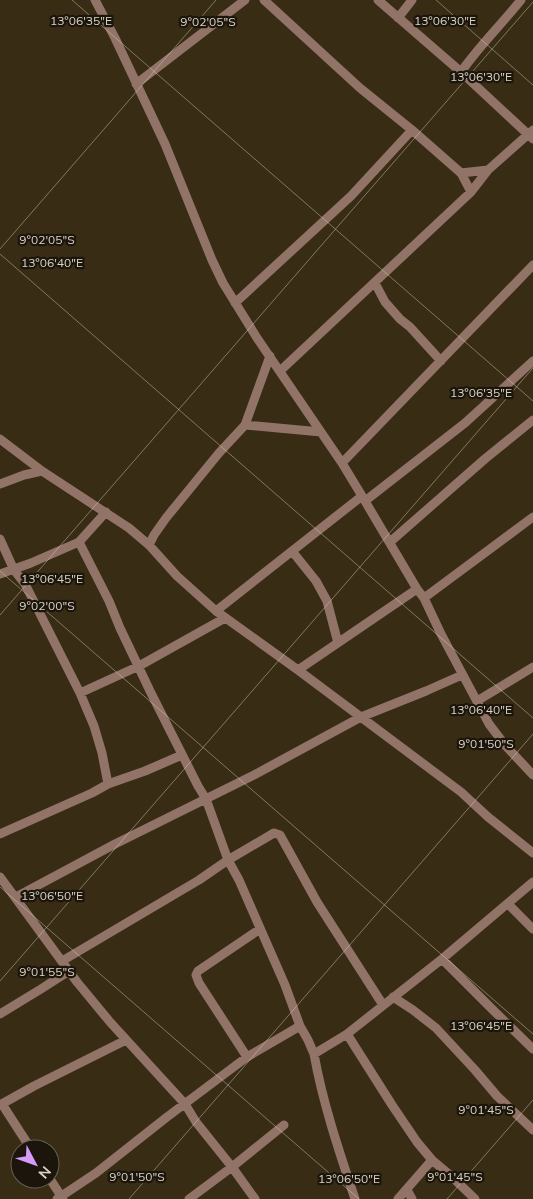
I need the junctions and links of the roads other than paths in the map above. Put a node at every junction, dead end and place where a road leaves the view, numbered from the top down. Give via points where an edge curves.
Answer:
1 (95, 0) edge
2 (245, 0) edge
3 (264, 0) edge
4 (378, 0) edge
5 (412, 0) edge
6 (521, 0) edge
7 (398, 18) junction
8 (461, 72) junction
9 (136, 84) junction
10 (412, 130) junction
11 (531, 134) edge
12 (488, 170) junction
13 (461, 172) junction
14 (471, 192) junction
15 (533, 265) edge
16 (375, 283) junction
17 (235, 302) junction
18 (270, 356) junction
19 (441, 361) junction
20 (533, 361) edge
21 (280, 371) junction
22 (533, 420) edge
23 (245, 424) junction
24 (321, 432) junction
25 (0, 439) edge
26 (342, 463) junction
27 (42, 471) junction
28 (0, 484) edge
29 (364, 498) junction
30 (106, 512) junction
31 (533, 517) edge
32 (0, 539) edge
33 (79, 542) junction
34 (390, 542) junction
35 (149, 545) junction
36 (292, 551) junction
37 (14, 570) junction
38 (0, 574) edge
39 (417, 590) junction
40 (424, 598) junction
41 (216, 612) junction
42 (225, 618) junction
43 (338, 643) junction
44 (138, 666) junction
45 (533, 667) edge
46 (298, 670) junction
47 (462, 675) junction
48 (80, 693) junction
49 (477, 701) junction
50 (361, 717) junction
51 (182, 755) junction
52 (533, 775) edge
53 (108, 784) junction
54 (206, 799) junction
55 (0, 834) edge
56 (533, 853) edge
57 (228, 860) junction
58 (0, 877) edge
59 (533, 882) edge
60 (16, 897) junction
61 (508, 904) junction
62 (533, 929) edge
63 (260, 930) junction
64 (442, 959) junction
65 (62, 961) junction
66 (69, 971) junction
67 (393, 997) junction
68 (383, 1005) junction
69 (0, 1014) edge
70 (300, 1026) junction
71 (347, 1034) junction
72 (126, 1040) junction
73 (533, 1049) edge
74 (314, 1054) junction
75 (248, 1057) junction
76 (185, 1104) junction
77 (1, 1105) edge
78 (284, 1125) dead end
79 (531, 1125) edge
80 (24, 1139) edge
81 (432, 1160) junction
82 (232, 1167) junction
83 (407, 1190) junction
84 (60, 1198) edge
85 (353, 1198) edge
86 (189, 1199) edge
87 (255, 1199) edge
88 (398, 1199) edge
89 (412, 1199) edge
90 (475, 1199) edge

1 - 9 street
2 - 9 street
3 - 10 street via 360,88
4 - 7 street
5 - 7 street
6 - 8 street
7 - 8 street
8 - 11 street
9 - 17 street via 165,144 212,260
10 - 13 street
10 - 17 street via 351,196
11 - 12 street
12 - 13 street
12 - 14 street
13 - 14 street
14 - 16 street
15 - 19 street
16 - 19 street via 385,302
16 - 21 street
17 - 18 street
18 - 21 street
18 - 23 street
19 - 26 street
20 - 29 street via 465,423
21 - 24 street
22 - 34 street
23 - 24 street
23 - 35 street via 166,518
24 - 26 street
25 - 27 street
26 - 29 street
27 - 28 street
27 - 30 street
29 - 34 street
29 - 36 street
30 - 33 street
30 - 35 street
31 - 40 street
32 - 37 street
33 - 37 street
33 - 44 street
34 - 39 street
35 - 41 street
36 - 41 street
36 - 43 street via 327,601
37 - 38 street
37 - 48 street via 25,584
39 - 40 street
39 - 43 street
40 - 47 street
41 - 42 street
42 - 44 street
42 - 46 street
43 - 46 street
44 - 48 street
44 - 51 street
45 - 49 street
46 - 50 street
47 - 49 street
47 - 50 street
48 - 53 street via 94,726
49 - 52 street via 489,724
50 - 54 street
50 - 56 street via 461,792
51 - 53 street
51 - 54 street
53 - 55 street
54 - 57 street
54 - 60 street
57 - 63 street
57 - 65 street
57 - 68 street via 274,833 280,835 317,902
58 - 60 street
59 - 61 street
60 - 65 street
61 - 62 street
61 - 64 street
63 - 70 street
63 - 75 street via 196,975
64 - 67 street
64 - 73 street
65 - 66 street
66 - 69 street
66 - 72 street
67 - 68 street
67 - 79 street via 436,1028 497,1096
68 - 71 street
70 - 74 street
70 - 75 street
71 - 74 street
71 - 81 street
72 - 76 street
72 - 77 street
74 - 85 street via 333,1134
75 - 76 street
76 - 82 street
76 - 84 street
77 - 80 street
78 - 82 street
81 - 83 street
81 - 90 street
82 - 86 street
82 - 87 street
83 - 88 street
83 - 89 street

